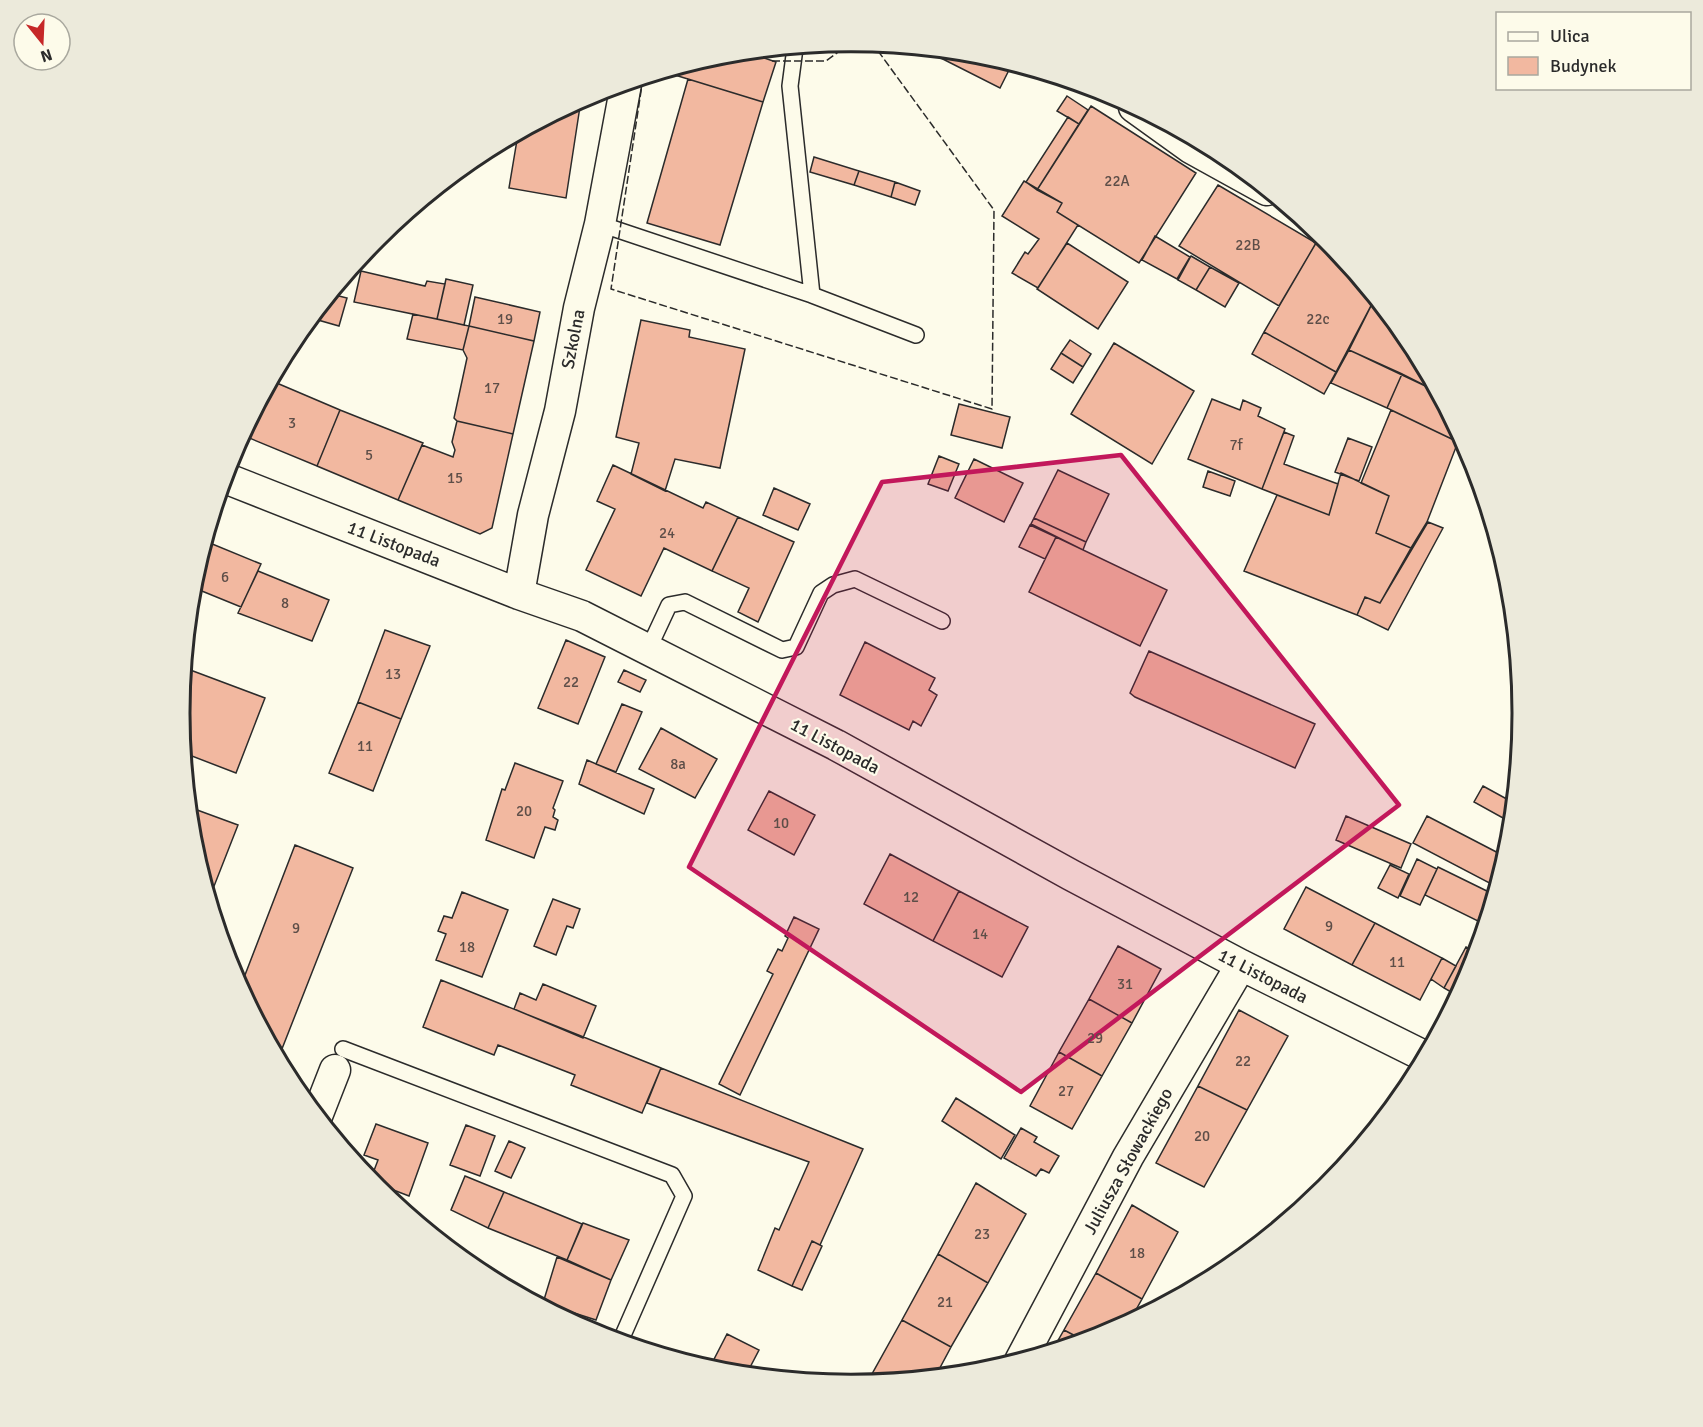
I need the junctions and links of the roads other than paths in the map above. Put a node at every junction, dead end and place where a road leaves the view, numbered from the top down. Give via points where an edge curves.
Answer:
1 (794, 55) edge
2 (624, 94) edge
3 (1179, 140) edge
4 (1209, 158) edge
5 (600, 224) junction
6 (812, 295) junction
7 (916, 335) dead end
8 (233, 481) edge
9 (519, 594) junction
10 (942, 621) dead end
11 (648, 650) junction
12 (1241, 965) junction
13 (1418, 1053) edge
14 (339, 1060) joint
15 (321, 1107) edge
16 (624, 1333) edge
17 (1025, 1351) edge

1 - 6 lane via 790,86
2 - 5 street, Szkolna
3 - 4 street
5 - 6 lane
5 - 9 street, Szkolna via 533,515
6 - 7 lane
8 - 9 street, 11 Listopada
9 - 11 street, 11 Listopada via 582,616
10 - 11 lane via 855,579 821,593 796,647 782,650 685,602 669,605
11 - 12 street, 11 Listopada via 836,745
12 - 13 street, 11 Listopada
12 - 17 street, Juliusza Słowackiego via 1128,1157
14 - 15 street
14 - 16 lane via 672,1175 684,1196

